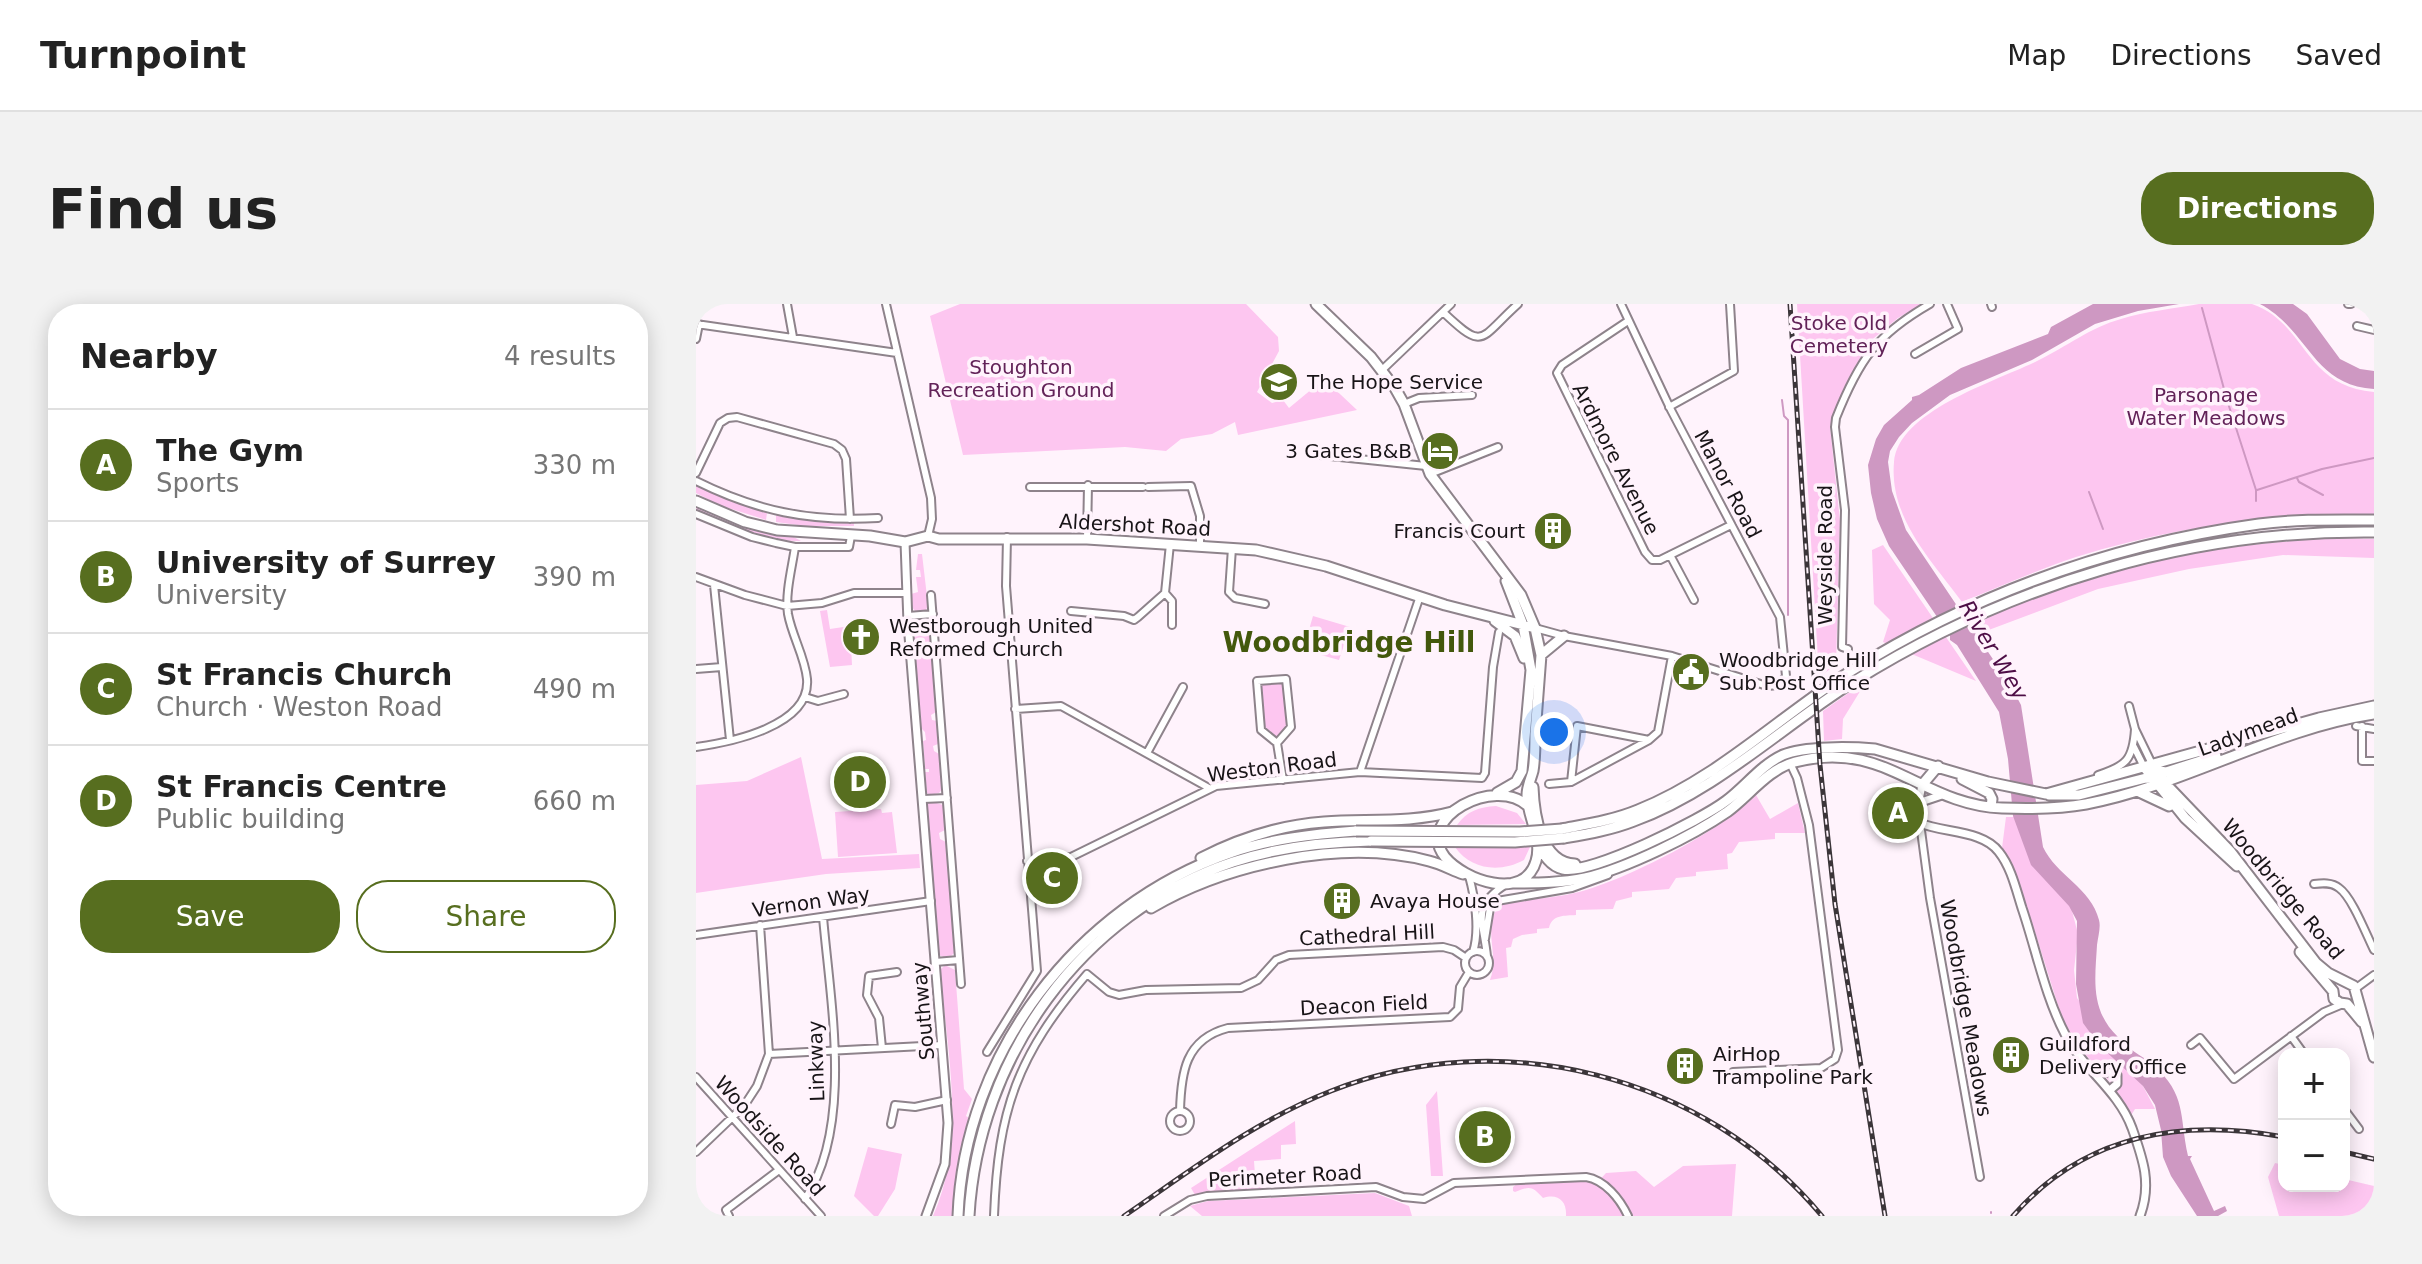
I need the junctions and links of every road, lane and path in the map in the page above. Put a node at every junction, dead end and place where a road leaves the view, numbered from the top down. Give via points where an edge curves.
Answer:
1 (787, 304) edge
2 (886, 304) edge
3 (1316, 304) edge
4 (1451, 304) edge
5 (1518, 304) edge
6 (1621, 304) edge
7 (1730, 304) edge
8 (1930, 304) edge
9 (1947, 304) edge
10 (1508, 308) edge
11 (1443, 312) junction
12 (1628, 321) junction
13 (698, 324) edge
14 (2357, 326) dead end
15 (2374, 330) edge
16 (793, 337) junction
17 (696, 339) edge
18 (897, 353) junction
19 (1915, 354) dead end
20 (1382, 370) junction
21 (1472, 395) dead end
22 (1404, 404) junction
23 (1669, 407) junction
24 (1498, 447) dead end
25 (1311, 454) dead end
26 (1428, 470) junction
27 (696, 473) edge
28 (696, 481) edge
29 (1088, 485) junction
30 (1030, 487) dead end
31 (696, 501) edge
32 (773, 511) junction
33 (696, 514) edge
34 (878, 518) dead end
35 (850, 519) junction
36 (2374, 520) edge
37 (1731, 525) junction
38 (768, 529) junction
39 (2374, 532) edge
40 (851, 536) junction
41 (928, 536) junction
42 (1007, 537) junction
43 (1087, 539) junction
44 (905, 542) junction
45 (1170, 544) junction
46 (1200, 546) junction
47 (795, 547) junction
48 (1232, 548) junction
49 (1670, 555) junction
50 (1504, 574) junction
51 (696, 577) edge
52 (714, 585) junction
53 (906, 593) junction
54 (1165, 593) junction
55 (931, 595) dead end
56 (1420, 596) junction
57 (1513, 596) junction
58 (1694, 600) dead end
59 (1265, 604) dead end
60 (787, 606) junction
61 (1975, 610) junction
62 (1071, 611) dead end
63 (933, 614) junction
64 (908, 616) junction
65 (1491, 618) junction
66 (1172, 625) dead end
67 (1523, 625) junction
68 (1535, 628) junction
69 (1932, 631) junction
70 (1499, 632) dead end
71 (1564, 636) junction
72 (1498, 641) junction
73 (1507, 643) dead end
74 (1848, 649) dead end
75 (1541, 655) junction
76 (1672, 656) junction
77 (722, 667) junction
78 (696, 669) edge
79 (1530, 685) junction
80 (1183, 687) dead end
81 (844, 694) dead end
82 (805, 697) junction
83 (2129, 706) dead end
84 (2374, 706) edge
85 (1015, 709) junction
86 (2374, 714) edge
87 (2135, 729) junction
88 (2374, 729) edge
89 (730, 740) junction
90 (1649, 740) junction
91 (1277, 743) junction
92 (2262, 745) junction
93 (696, 747) edge
94 (2134, 747) junction
95 (1147, 753) junction
96 (1824, 754) junction
97 (1810, 755) junction
98 (2374, 761) edge
99 (1790, 763) junction
100 (2209, 765) junction
101 (1938, 766) junction
102 (1950, 770) junction
103 (1360, 772) junction
104 (1533, 772) junction
105 (2154, 775) junction
106 (1283, 780) junction
107 (1571, 782) junction
108 (1549, 784) dead end
109 (1922, 785) junction
110 (2136, 786) junction
111 (1209, 788) junction
112 (1493, 794) junction
113 (2043, 794) junction
114 (1942, 795) junction
115 (947, 798) junction
116 (2180, 798) junction
117 (923, 799) junction
118 (1528, 806) junction
119 (1991, 807) junction
120 (1917, 810) junction
121 (1452, 812) junction
122 (2185, 818) junction
123 (1920, 823) junction
124 (1929, 827) junction
125 (1563, 833) junction
126 (1538, 844) junction
127 (1922, 845) junction
128 (1638, 858) junction
129 (1605, 860) junction
130 (1027, 861) junction
131 (1466, 875) junction
132 (1168, 880) junction
133 (1510, 884) junction
134 (2314, 884) dead end
135 (1930, 898) junction
136 (1919, 900) dead end
137 (931, 901) junction
138 (823, 917) junction
139 (760, 925) junction
140 (1106, 934) junction
141 (696, 935) edge
142 (1485, 939) junction
143 (2374, 950) edge
144 (1473, 952) junction
145 (1487, 956) junction
146 (1466, 958) junction
147 (959, 960) junction
148 (935, 962) junction
149 (897, 972) dead end
150 (1469, 972) junction
151 (2374, 975) edge
152 (2342, 981) junction
153 (961, 984) dead end
154 (2333, 993) junction
155 (2350, 998) junction
156 (2324, 1012) junction
157 (2291, 1036) junction
158 (942, 1045) junction
159 (2191, 1045) dead end
160 (882, 1048) junction
161 (2300, 1048) edge
162 (834, 1052) junction
163 (987, 1052) dead end
164 (769, 1054) junction
165 (2374, 1057) edge
166 (2088, 1065) junction
167 (1733, 1072) dead end
168 (696, 1077) edge
169 (2110, 1090) junction
170 (947, 1100) junction
171 (883, 1104) dead end
172 (895, 1105) junction
173 (1180, 1111) dead end
174 (2350, 1117) edge
175 (733, 1118) junction
176 (891, 1124) dead end
177 (2359, 1129) dead end
178 (696, 1152) edge
179 (779, 1170) junction
180 (1980, 1177) dead end
181 (805, 1199) junction
182 (729, 1216) edge
183 (821, 1216) edge
184 (926, 1216) edge
185 (958, 1216) edge
186 (969, 1216) edge
187 (994, 1216) edge
188 (1164, 1216) edge
189 (1628, 1216) edge
190 (2140, 1216) edge

1 - 16 street
2 - 18 street
3 - 20 main road
4 - 11 street
5 - 10 street
6 - 12 street, Manor Road
7 - 23 street via 1734,371
8 - 74 street, Weyside Road via 1876,342 1836,418 1845,510 1842,647
9 - 19 street via 1958,329
10 - 11 street via 1483,337 1473,338
11 - 20 street
12 - 23 street, Manor Road
12 - 49 street, Ardmore Avenue via 1562,365 1557,377 1645,552 1652,560
13 - 16 street
13 - 17 street
14 - 15 street
16 - 18 street
18 - 41 street via 931,498
20 - 22 main road
21 - 22 street
22 - 26 main road
23 - 37 street, Manor Road
24 - 26 street
25 - 26 street
26 - 50 main road
27 - 35 street via 720,423 728,418 804,435 842,450
28 - 32 street
29 - 30 street
29 - 43 street
29 - 46 street via 1195,484
31 - 38 main road, Aldershot Road
32 - 35 street
32 - 38 street
33 - 47 street via 752,537
34 - 35 street
36 - 61 main road via 2261,524 2178,538 2066,568
37 - 49 street, Ardmore Avenue
37 - 76 street, Manor Road via 1780,617 1786,676 1767,686
38 - 40 main road, Aldershot Road
39 - 61 main road via 2263,536 2179,549
40 - 44 main road, Aldershot Road
40 - 47 street via 849,547
41 - 42 main road, Aldershot Road
41 - 44 main road, Aldershot Road
42 - 43 main road, Aldershot Road
42 - 85 street
43 - 45 main road, Aldershot Road
44 - 53 street, Southway
45 - 46 main road, Aldershot Road
45 - 54 street
46 - 48 main road, Aldershot Road
47 - 60 street
48 - 56 main road, Aldershot Road via 1313,562
48 - 59 street via 1229,592
49 - 58 street
50 - 57 main road
50 - 68 main road via 1521,595
51 - 52 street
52 - 60 street
52 - 77 street
53 - 60 street via 854,593
53 - 64 street, Southway
54 - 62 street via 1134,620
54 - 66 street via 1172,601
55 - 63 street, Southway
56 - 65 main road, Aldershot Road
56 - 103 street
57 - 65 main road via 1508,611
57 - 67 main road
60 - 82 street via 806,675
61 - 69 main road
63 - 64 street
63 - 115 street, Southway
64 - 117 street, Southway
65 - 67 main road, Aldershot Road
65 - 79 main road via 1519,641
67 - 68 main road, Aldershot Road
67 - 79 main road
68 - 71 street
68 - 75 main road
69 - 125 main road via 1862,665 1693,782 1651,804
69 - 125 main road via 1689,796 1623,825
70 - 72 street
71 - 75 main road
71 - 76 street
72 - 73 street
72 - 103 street, Weston Road via 1482,778
75 - 104 main road
76 - 90 street via 1658,732
77 - 78 street
77 - 89 street
79 - 112 main road via 1522,771 1512,785
80 - 95 street
81 - 82 street via 818,701
82 - 89 street via 783,719
83 - 87 street
84 - 105 main road, Ladymead via 2319,718
85 - 95 street via 1061,706
85 - 130 street
86 - 92 main road, Ladymead
87 - 94 street
87 - 105 street
88 - 98 street via 2359,726 2362,761
89 - 93 street
90 - 107 street
90 - 107 street via 1577,726
91 - 91 street via 1291,727 1286,679 1257,681 1261,730
91 - 106 street
92 - 100 main road, Ladymead
92 - 105 main road
94 - 105 street
94 - 113 street via 2117,769
95 - 111 street
96 - 97 main road
96 - 101 main road via 1875,749
96 - 109 main road via 1873,762
97 - 99 main road
97 - 129 main road via 1782,756 1712,811
99 - 128 main road via 1727,812
99 - 167 street via 1809,825 1838,1050 1821,1068
100 - 105 main road, Ladymead
100 - 116 main road via 2185,781
101 - 102 main road
101 - 109 main road
102 - 113 main road
102 - 119 main road via 1989,793
103 - 106 street, Weston Road
104 - 118 main road
104 - 129 main road via 1534,801 1548,850 1568,864
105 - 110 main road, Ladymead
105 - 113 main road
105 - 116 main road, Woodbridge Road
105 - 122 main road, Woodbridge Road
106 - 111 street, Weston Road
107 - 108 street
109 - 114 main road
109 - 120 street, Woodbridge Meadows
110 - 113 main road via 2125,778
110 - 119 main road via 2059,808
110 - 122 main road
111 - 130 street, Weston Road via 1071,857
112 - 118 main road via 1510,795
112 - 121 main road
114 - 119 main road
114 - 120 street via 1924,801
115 - 117 street
115 - 147 street, Southway
116 - 152 main road, Woodbridge Road via 2244,867 2316,963
117 - 137 street, Southway
118 - 126 main road
120 - 123 street, Woodbridge Meadows
121 - 131 main road via 1438,842 1445,858
121 - 132 main road via 1277,828 1227,845
122 - 154 main road, Woodbridge Road via 2241,871
123 - 124 street
123 - 127 street, Woodbridge Meadows
124 - 127 street, Woodbridge Meadows
124 - 166 street via 1983,840 2002,856 2061,1026
125 - 132 main road, bridge via 1356,831 1306,836 1248,847
125 - 140 main road, bridge via 1515,842 1371,841 1283,849 1232,862 1165,892
126 - 129 main road via 1550,862 1564,869
126 - 133 main road via 1531,871
127 - 135 street, Woodbridge Meadows
128 - 133 main road via 1585,878
128 - 142 street via 1592,882 1497,901 1490,908
130 - 163 street via 1036,976
131 - 133 main road
131 - 140 main road via 1398,855 1352,853 1285,860 1190,888
131 - 144 street via 1474,903
132 - 185 main road via 1117,913 1075,950 1019,1022 975,1115
133 - 142 street via 1486,898
134 - 143 street via 2339,887
135 - 136 street
135 - 180 street, Woodbridge Meadows
137 - 138 street, Vernon Way
137 - 148 street, Southway
138 - 139 street, Vernon Way
138 - 162 street, Linkway
139 - 141 street, Vernon Way
139 - 164 street
140 - 186 main road via 1046,999 1005,1068 979,1142
142 - 145 street
144 - 145 street
144 - 146 street
145 - 150 street via 1484,973
146 - 150 street
146 - 187 street, Cathedral Hill via 1443,947 1289,955 1251,984 1231,989 1119,995 1087,974 1047,1025 1010,1098 995,1172
147 - 148 street
147 - 153 street, Southway
148 - 158 street, Southway
149 - 160 street via 869,976 867,995 879,1018
150 - 173 street, Deacon Field via 1460,987 1458,1009 1450,1017 1228,1028 1211,1035 1183,1067
151 - 155 street
152 - 154 main road, Woodbridge Road
152 - 155 main road, Woodbridge Road via 2351,983
154 - 155 main road, Woodbridge Road
154 - 156 street
155 - 156 street
155 - 165 main road
156 - 157 street
157 - 159 street via 2234,1079 2200,1038
157 - 161 street
158 - 160 street
158 - 170 street, Southway
160 - 162 street
162 - 164 street
162 - 181 street, Linkway via 833,1128
164 - 175 street via 757,1086
166 - 169 street
166 - 169 street via 2117,1075
168 - 175 street, Woodside Road
169 - 190 street via 2144,1166 2147,1188
170 - 172 street
170 - 184 street, Southway via 945,1164
171 - 172 street
172 - 176 street
174 - 177 street
175 - 178 street
175 - 179 street, Woodside Road
179 - 181 street, Woodside Road
179 - 182 street via 726,1210
181 - 183 street, Woodside Road
188 - 189 street, Perimeter Road via 1205,1196 1376,1187 1424,1199 1458,1183 1586,1177 1605,1185

